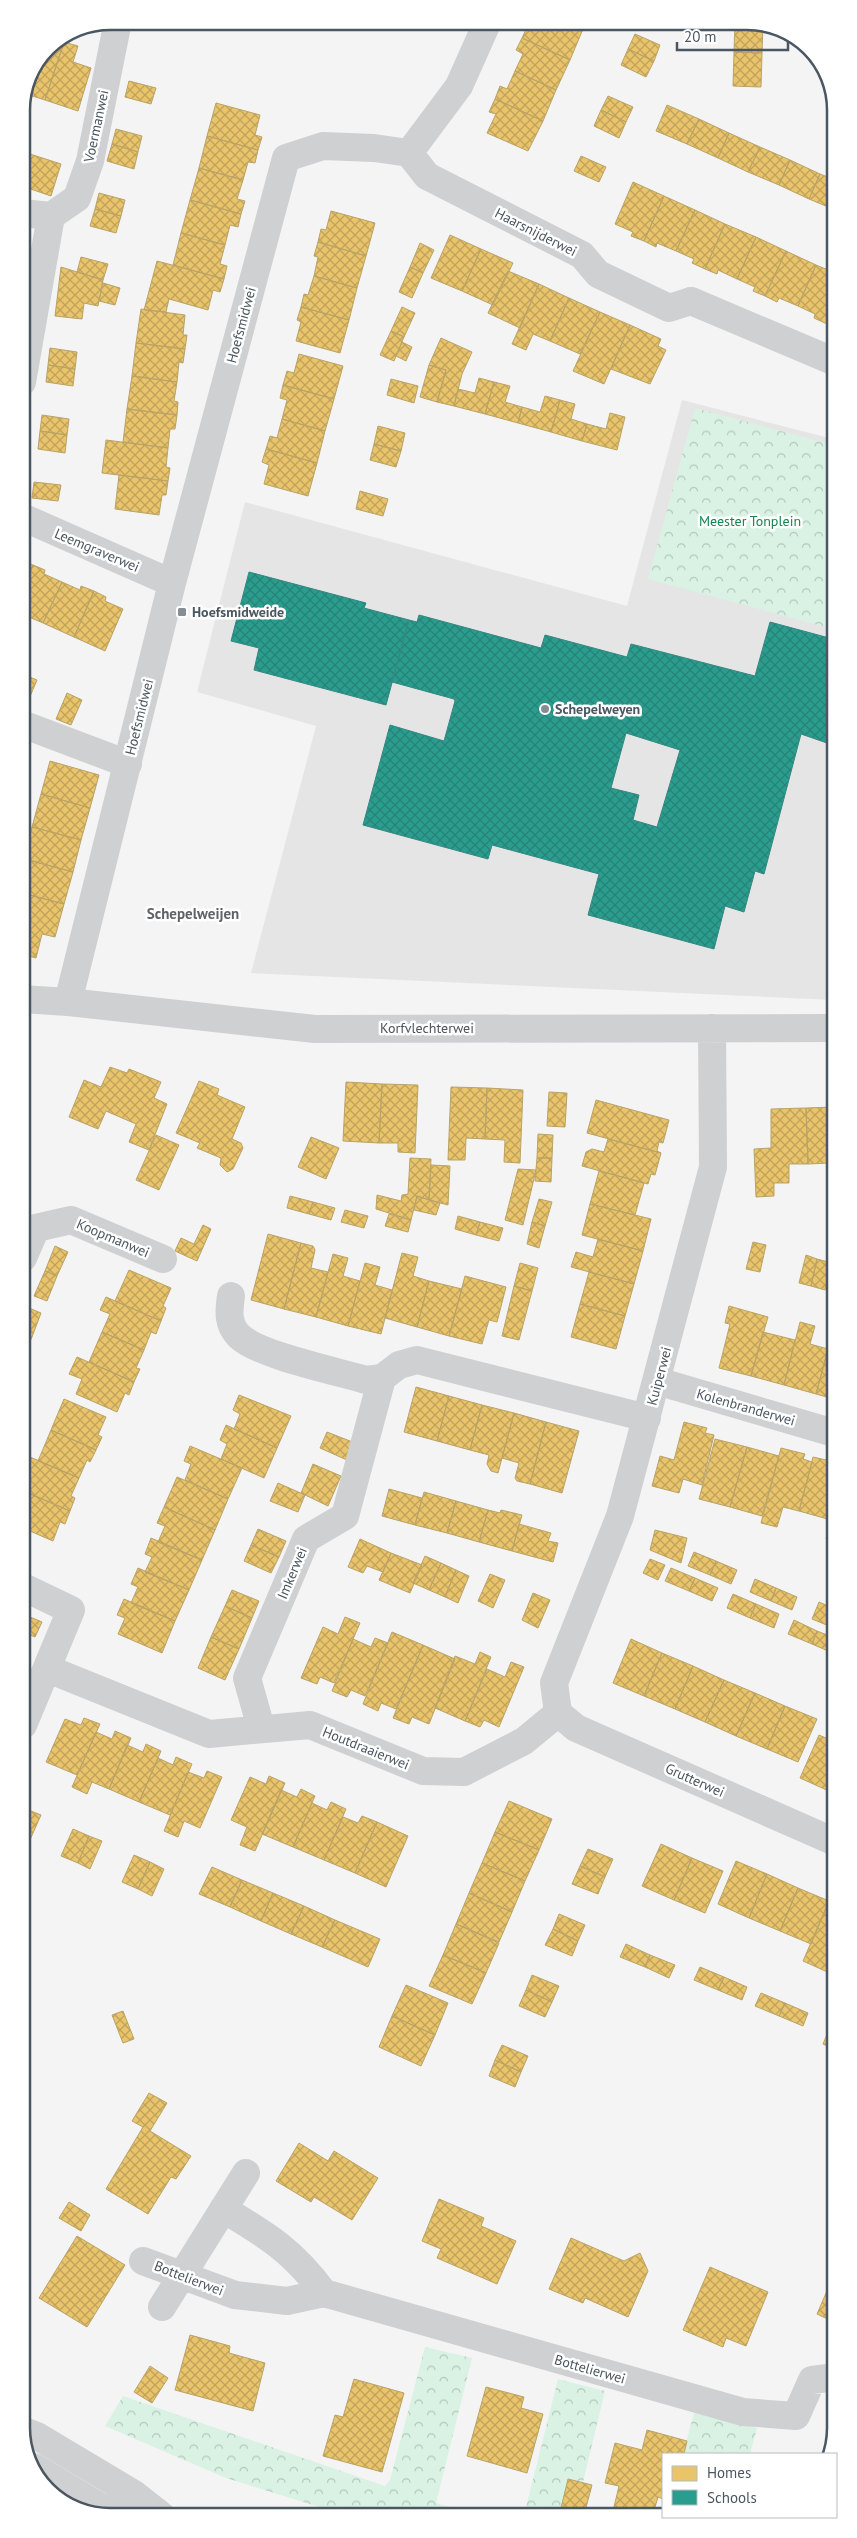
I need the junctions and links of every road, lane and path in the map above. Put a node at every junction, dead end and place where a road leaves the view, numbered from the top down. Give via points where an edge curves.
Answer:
1 (116, 30) edge
2 (484, 30) edge
3 (409, 153) junction
4 (30, 214) edge
5 (51, 216) junction
6 (30, 336) edge
7 (827, 358) edge
8 (30, 521) edge
9 (172, 583) junction
10 (30, 727) edge
11 (128, 764) junction
12 (30, 1000) edge
13 (68, 1002) junction
14 (712, 1028) junction
15 (827, 1028) edge
16 (30, 1242) edge
17 (163, 1259) dead end
18 (231, 1296) dead end
19 (382, 1378) junction
20 (657, 1381) junction
21 (647, 1418) junction
22 (827, 1431) edge
23 (30, 1590) edge
24 (48, 1669) junction
25 (30, 1709) edge
26 (558, 1713) junction
27 (261, 1728) junction
28 (827, 1838) edge
29 (246, 2173) dead end
30 (224, 2209) junction
31 (143, 2261) dead end
32 (182, 2274) junction
33 (324, 2293) junction
34 (162, 2307) dead end
35 (827, 2378) edge
36 (30, 2434) edge
37 (43, 2472) edge
38 (104, 2508) edge
39 (151, 2508) edge

1 - 5 street, Voermanwei via 90,161 77,198
2 - 3 street via 460,86
3 - 7 street, Haarsnijderwei via 427,176 582,256 598,274 669,308 691,301
3 - 9 street, Hoefsmidwei via 323,146 286,158
4 - 5 street
5 - 6 street
8 - 9 street, Leemgraverwei
9 - 11 street, Hoefsmidwei
10 - 11 street, Hoefsmidwei
11 - 13 street, Hoefsmidwei
12 - 13 street, Korfvlechterwei
13 - 14 street, Korfvlechterwei via 315,1029
14 - 15 street, Korfvlechterwei
14 - 20 street, Kuiperwei via 713,1167
16 - 17 street, Koopmanwei via 36,1228 71,1220
18 - 19 street via 229,1316 237,1334 254,1347 366,1380
19 - 21 street via 399,1365 417,1360
19 - 27 street, Imkerwei via 345,1516 306,1539 247,1678
20 - 21 street, Kuiperwei
20 - 22 street, Kolenbranderwei
21 - 26 street, Kuiperwei via 620,1516 554,1683
23 - 24 street via 71,1610
24 - 25 street
24 - 27 street, Houtdraaierwei via 209,1734
26 - 27 street, Houtdraaierwei via 524,1741 464,1772 423,1771 310,1724
26 - 28 street, Grutterwei via 576,1728
29 - 30 street
30 - 32 street
30 - 33 street via 274,2240 306,2269
31 - 32 street, Bottelierwei
32 - 33 street, Bottelierwei via 235,2295 288,2301
32 - 34 street
33 - 35 street, Bottelierwei via 743,2412 796,2416 812,2380
36 - 39 street via 126,2489
37 - 38 street

